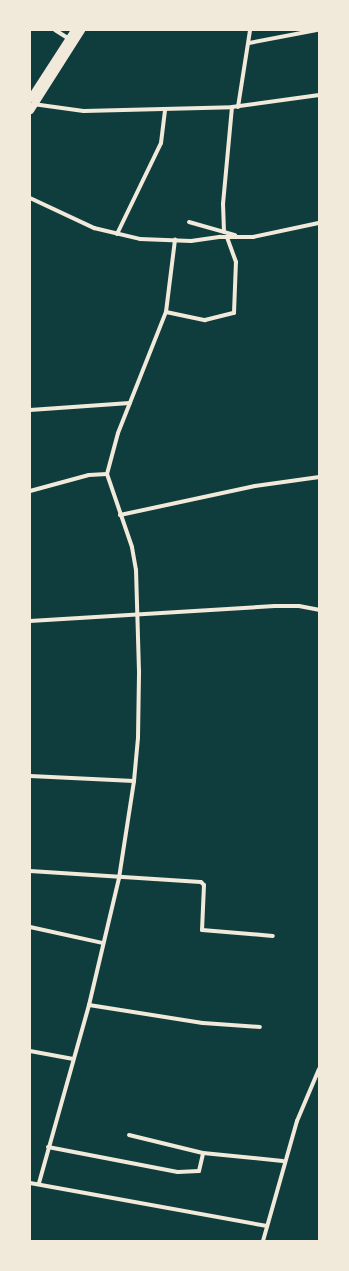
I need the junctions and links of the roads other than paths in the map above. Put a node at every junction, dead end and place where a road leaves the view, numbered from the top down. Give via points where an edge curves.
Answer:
1 (55, 30) edge
2 (74, 30) edge
3 (81, 30) edge
4 (250, 30) edge
5 (317, 30) edge
6 (68, 38) junction
7 (249, 43) junction
8 (319, 95) edge
9 (31, 104) edge
10 (232, 107) junction
11 (238, 107) junction
12 (165, 109) junction
13 (30, 198) edge
14 (189, 222) dead end
15 (319, 223) edge
16 (222, 231) junction
17 (117, 234) junction
18 (227, 237) junction
19 (239, 237) junction
20 (175, 240) junction
21 (166, 312) junction
22 (130, 403) junction
23 (30, 410) edge
24 (107, 474) junction
25 (319, 477) edge
26 (30, 491) edge
27 (120, 515) junction
28 (319, 610) edge
29 (139, 616) junction
30 (30, 621) edge
31 (30, 776) edge
32 (134, 781) junction
33 (30, 870) edge
34 (118, 878) junction
35 (30, 927) edge
36 (273, 936) dead end
37 (103, 943) junction
38 (89, 1005) junction
39 (260, 1027) dead end
40 (30, 1051) edge
41 (73, 1059) junction
42 (319, 1069) edge
43 (129, 1135) dead end
44 (48, 1147) junction
45 (203, 1153) junction
46 (284, 1161) junction
47 (30, 1183) edge
48 (39, 1183) junction
49 (267, 1226) junction
50 (263, 1241) edge

1 - 6 street
2 - 6 main road
3 - 9 main road
4 - 7 street
5 - 7 street
6 - 9 main road
7 - 11 street
8 - 11 street
9 - 12 street via 84,111
10 - 11 street
10 - 12 street
10 - 16 street
12 - 17 street via 160,143
13 - 17 street via 80,223
14 - 16 street
15 - 19 street via 267,235
16 - 19 street
17 - 20 street via 140,239
18 - 19 street
18 - 20 street
18 - 21 street via 236,262 234,313 205,320
20 - 21 street
21 - 22 street
22 - 23 street
22 - 24 street via 110,458
24 - 26 street via 89,475
24 - 27 street
25 - 27 street via 255,486
27 - 29 street via 132,547
28 - 29 street via 291,606
29 - 30 street
29 - 32 street via 138,738
31 - 32 street
32 - 34 street
33 - 34 street
34 - 36 street via 201,882 204,885 202,930
34 - 37 street
35 - 37 street
37 - 38 street
38 - 39 street via 203,1023
38 - 41 street
40 - 41 street
41 - 44 street
42 - 46 street via 296,1121
43 - 45 street
44 - 45 street via 185,1173 199,1171
44 - 48 street
45 - 46 street
46 - 49 street
47 - 48 street
48 - 49 street
49 - 50 street

